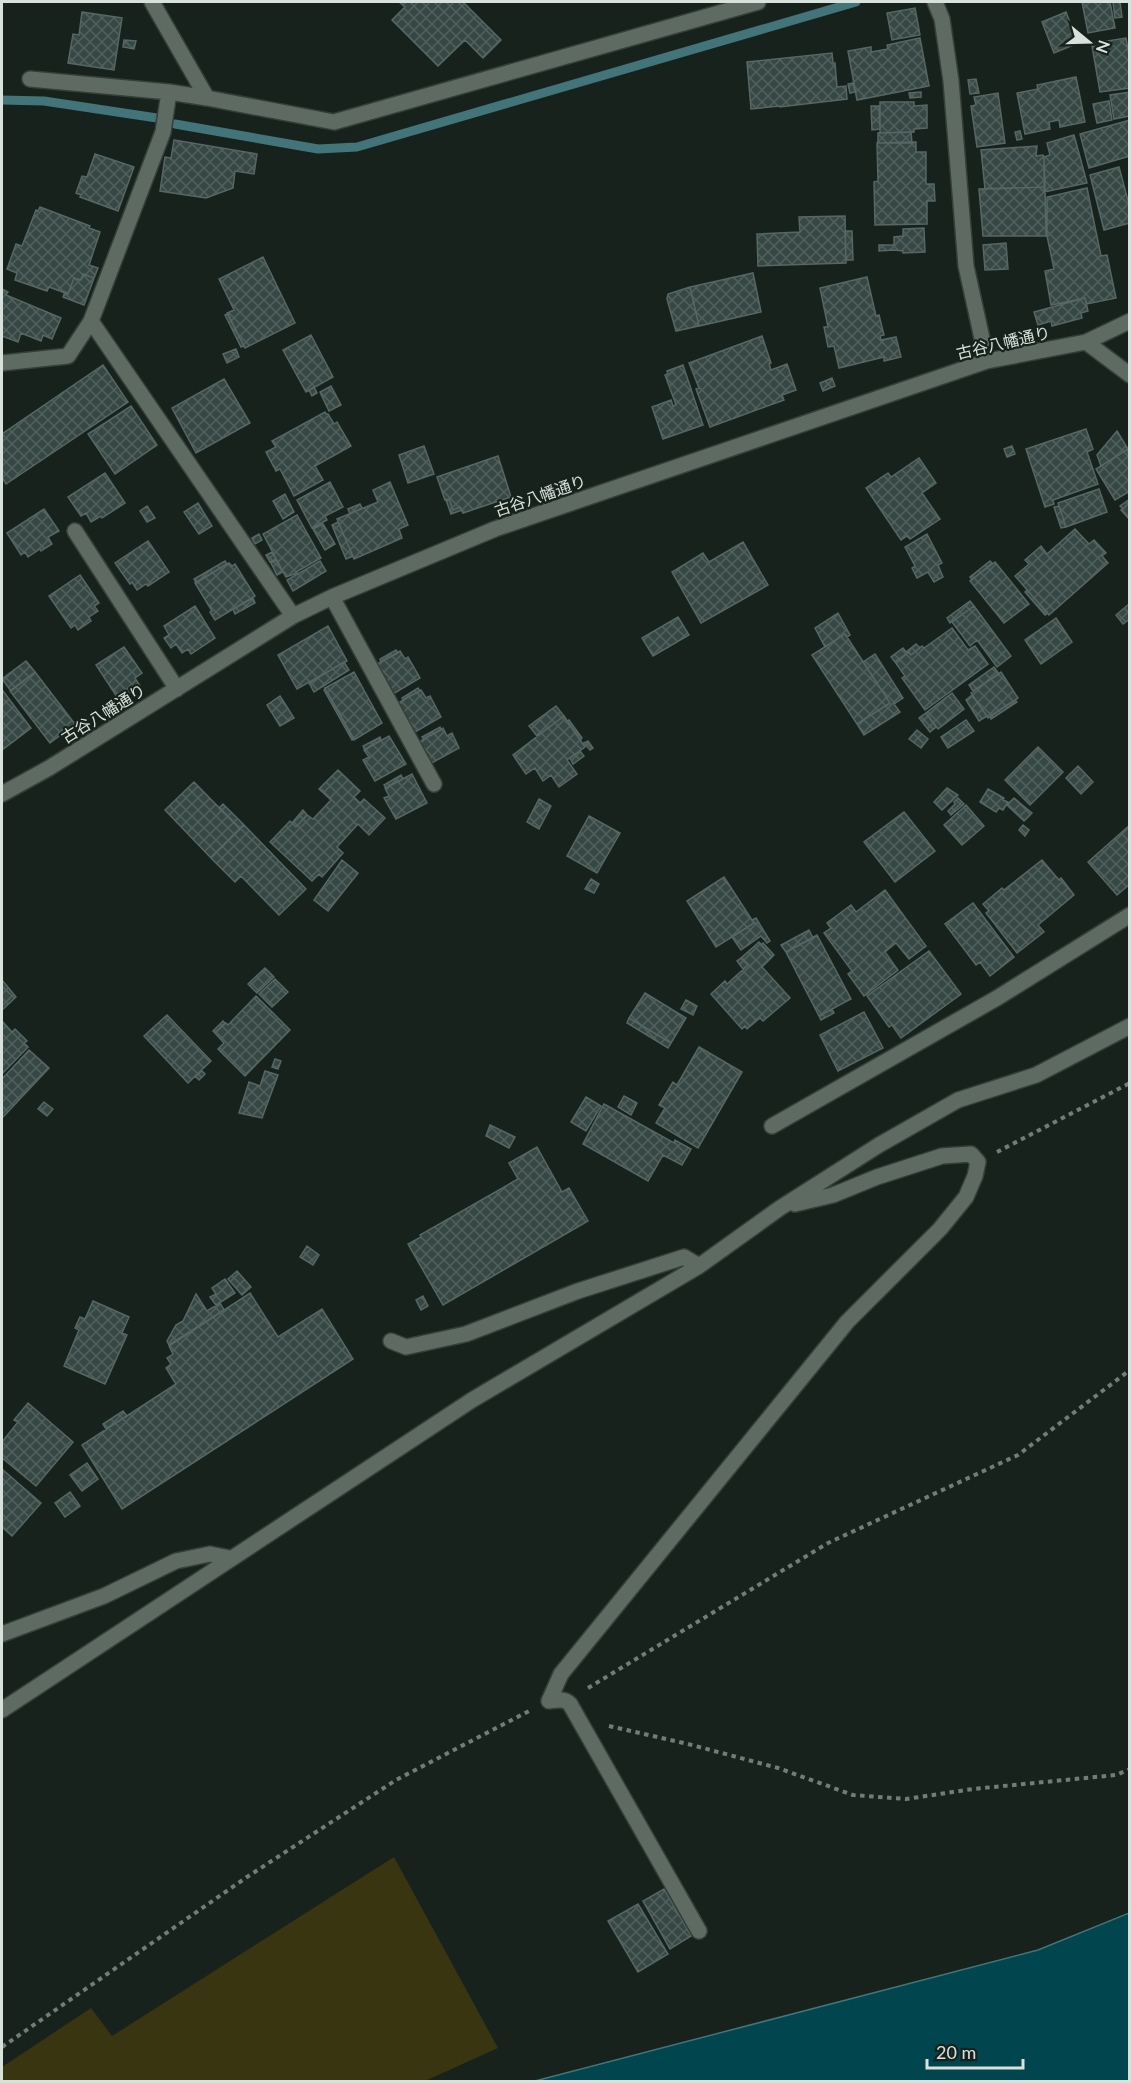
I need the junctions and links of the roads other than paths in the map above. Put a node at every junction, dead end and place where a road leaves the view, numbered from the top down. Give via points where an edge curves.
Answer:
1 (152, 2) edge
2 (758, 2) edge
3 (935, 2) edge
4 (30, 79) dead end
5 (168, 92) junction
6 (207, 98) junction
7 (91, 321) junction
8 (1130, 321) edge
9 (1086, 342) junction
10 (987, 361) junction
11 (2, 363) edge
12 (1130, 375) edge
13 (75, 531) dead end
14 (332, 597) junction
15 (293, 616) junction
16 (177, 689) junction
17 (434, 784) dead end
18 (2, 794) edge
19 (1130, 915) edge
20 (1130, 1026) edge
21 (772, 1126) dead end
22 (780, 1208) junction
23 (699, 1266) junction
24 (391, 1341) dead end
25 (230, 1558) junction
26 (2, 1634) edge
27 (2, 1710) edge
28 (699, 1931) dead end

1 - 6 street
2 - 6 street via 334,122
3 - 10 street via 942,19 951,81 966,266
4 - 5 street
5 - 6 street
5 - 7 street via 163,132
7 - 11 street via 68,356
7 - 15 street
8 - 9 street, 古谷八幡通り
9 - 10 street, 古谷八幡通り
9 - 12 street
10 - 14 street, 古谷八幡通り via 495,529
13 - 16 street
14 - 15 street, 古谷八幡通り
14 - 17 street
15 - 16 street, 古谷八幡通り
16 - 18 street, 古谷八幡通り
19 - 21 street via 997,998
20 - 22 street via 1036,1075 958,1100 879,1144
22 - 23 street
22 - 28 street via 833,1195 942,1156 971,1155 978,1162 966,1197 940,1229 847,1322 561,1674 549,1701 567,1701
23 - 24 street via 684,1257 578,1291 466,1334 406,1347
23 - 25 street via 472,1400
25 - 26 street via 210,1554 176,1561 104,1596
25 - 27 street

